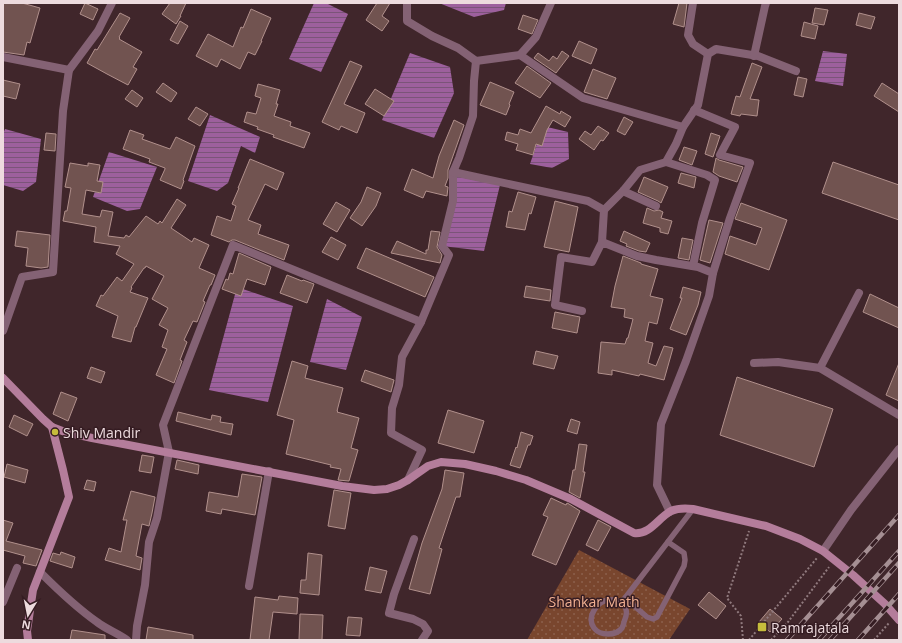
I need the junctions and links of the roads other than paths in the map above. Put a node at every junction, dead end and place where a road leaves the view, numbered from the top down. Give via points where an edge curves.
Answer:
1 (112, 3) edge
2 (407, 3) edge
3 (550, 3) edge
4 (694, 3) edge
5 (766, 3) edge
6 (708, 54) junction
7 (520, 55) junction
8 (754, 56) junction
9 (3, 57) edge
10 (476, 61) junction
11 (68, 70) junction
12 (796, 71) dead end
13 (694, 110) junction
14 (683, 127) junction
15 (666, 162) junction
16 (453, 172) junction
17 (623, 191) junction
18 (656, 206) dead end
19 (604, 210) junction
20 (602, 242) junction
21 (693, 266) junction
22 (713, 273) junction
23 (859, 293) dead end
24 (582, 311) dead end
25 (421, 322) junction
26 (3, 331) edge
27 (754, 363) dead end
28 (820, 368) junction
29 (3, 378) edge
30 (899, 415) edge
31 (52, 427) junction
32 (899, 449) edge
33 (169, 452) junction
34 (269, 471) junction
35 (408, 480) junction
36 (692, 509) junction
37 (670, 512) junction
38 (414, 539) dead end
39 (668, 542) junction
40 (823, 551) junction
41 (17, 568) dead end
42 (40, 572) junction
43 (249, 586) dead end
44 (623, 600) junction
45 (3, 602) edge
46 (897, 618) edge
47 (28, 640) edge
48 (126, 640) edge
49 (136, 640) edge
50 (422, 640) edge

1 - 11 street via 98,31
2 - 10 street via 407,21 458,48
3 - 7 street via 536,37
4 - 6 street via 688,35 693,44
5 - 8 street
6 - 8 street via 716,49
6 - 13 street via 698,105
7 - 10 street
7 - 14 street via 583,98
8 - 12 street
9 - 11 street
10 - 16 street via 473,116
11 - 26 street via 53,272 22,277
13 - 14 street
13 - 22 street via 735,127 720,155 750,163
14 - 15 street
15 - 17 street via 640,170
15 - 21 street via 715,180 702,222
16 - 19 street via 588,200
16 - 25 street via 453,201 442,246 449,255
17 - 18 street
17 - 19 street
19 - 20 street
20 - 21 street via 638,256
20 - 24 street via 592,262 561,258 555,305
21 - 22 street
22 - 37 street via 709,296 661,424 657,486
23 - 28 street
25 - 33 street via 233,245 163,425
25 - 35 street via 402,357 399,385 392,408 391,432 422,450
27 - 28 street via 778,362
28 - 30 street
29 - 31 main road
31 - 33 main road via 65,432
31 - 42 main road via 69,497
32 - 40 street via 851,510
33 - 34 main road
33 - 49 street via 157,518 149,542
34 - 35 main road via 374,490 386,489
34 - 43 street
35 - 37 main road via 428,466 441,462 465,464 526,480 571,499 639,534
36 - 37 main road
36 - 39 lane
36 - 40 main road via 766,526 794,536
38 - 50 street via 389,613 423,624 428,631
39 - 44 lane
39 - 44 lane via 684,553 685,560 657,616 652,620
40 - 46 main road via 853,575
41 - 45 street
42 - 47 main road via 33,590
42 - 48 street via 84,613
44 - 44 lane via 627,616 622,628 612,634 603,634 595,629 592,622 593,612 599,604 610,600

